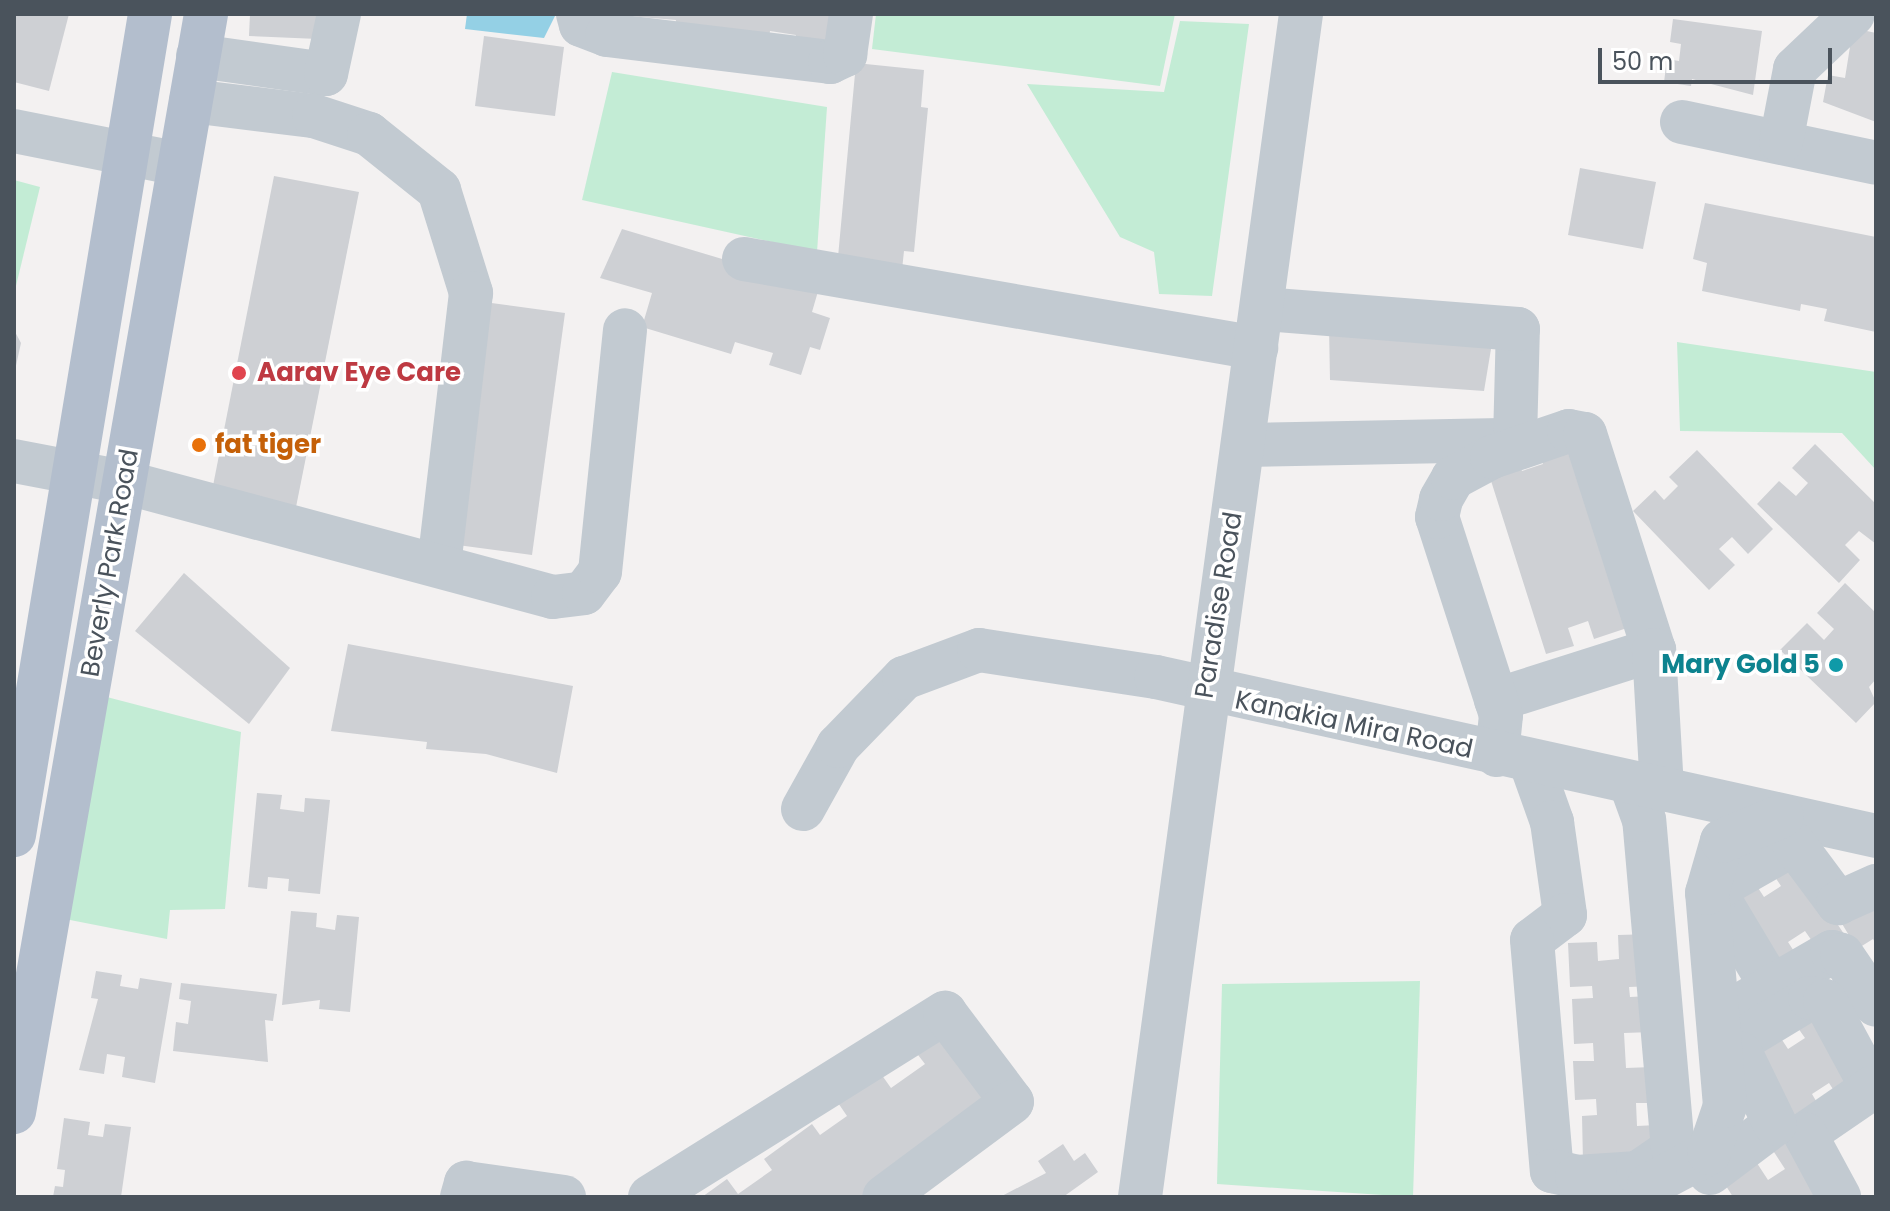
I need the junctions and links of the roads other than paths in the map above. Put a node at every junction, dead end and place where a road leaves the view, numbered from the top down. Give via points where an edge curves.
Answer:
1 (150, 14) edge
2 (206, 14) edge
3 (339, 14) edge
4 (578, 14) edge
5 (851, 14) edge
6 (1301, 14) edge
7 (1853, 14) edge
8 (198, 56) junction
9 (191, 101) junction
10 (1682, 122) dead end
11 (14, 131) edge
12 (1781, 142) junction
13 (125, 154) junction
14 (174, 163) junction
15 (1876, 163) edge
16 (744, 259) dead end
17 (1259, 328) junction
18 (625, 330) dead end
19 (1243, 445) junction
20 (14, 461) edge
21 (70, 471) junction
22 (124, 482) junction
23 (439, 565) junction
24 (1654, 650) junction
25 (1205, 694) junction
26 (1496, 700) junction
27 (1514, 759) junction
28 (1646, 787) junction
29 (803, 809) dead end
30 (1782, 816) junction
31 (1861, 833) edge
32 (14, 835) edge
33 (1860, 894) edge
34 (1771, 986) junction
35 (1876, 1005) edge
36 (1733, 1041) junction
37 (14, 1112) edge
38 (1712, 1176) edge
39 (462, 1197) edge
40 (564, 1197) edge
41 (650, 1197) edge
42 (884, 1197) edge
43 (1140, 1197) edge
44 (1625, 1197) edge
45 (1839, 1197) edge

1 - 13 main road, Beverly Park Road
2 - 8 main road, Beverly Park Road
3 - 8 street via 326,74
4 - 5 street via 581,25 607,35 830,62 845,55
6 - 17 street, Paradise Road
7 - 12 street via 1795,69
8 - 9 main road, Beverly Park Road
9 - 14 main road, Beverly Park Road
9 - 23 street via 314,116 369,134 439,190 471,293
10 - 12 street
11 - 13 street
12 - 15 street
13 - 14 street
13 - 21 main road, Beverly Park Road
14 - 22 main road, Beverly Park Road
16 - 17 street via 971,299
17 - 19 street, Paradise Road
17 - 19 street via 1518,329 1515,440
18 - 23 street via 600,572 584,593 553,597
19 - 25 street, Paradise Road
20 - 21 street
21 - 22 street
21 - 32 main road, Beverly Park Road
22 - 23 street
22 - 37 main road, Beverly Park Road
24 - 26 street
24 - 26 street via 1585,434 1569,431 1492,457 1453,478 1441,499 1437,517
24 - 28 street
25 - 27 street, Kanakia Mira Road
25 - 29 street, Kanakia Mira Road via 1156,677 979,650 904,678 838,746
25 - 43 street, Paradise Road
26 - 27 street
27 - 28 street, Kanakia Mira Road
27 - 28 street via 1552,822 1565,915 1532,940 1552,1171 1577,1177 1638,1173 1673,1149 1644,820
28 - 30 street, Kanakia Mira Road
30 - 31 street, Kanakia Mira Road
30 - 36 street via 1722,841 1707,893
31 - 33 street
33 - 34 street via 1794,844 1722,885 1716,894
34 - 35 street via 1832,952 1842,955
34 - 36 street
36 - 38 street
36 - 45 street via 1810,998 1825,1001 1872,1088 1805,1134
38 - 44 street
39 - 40 street via 466,1183
41 - 42 street via 945,1013 1012,1102

